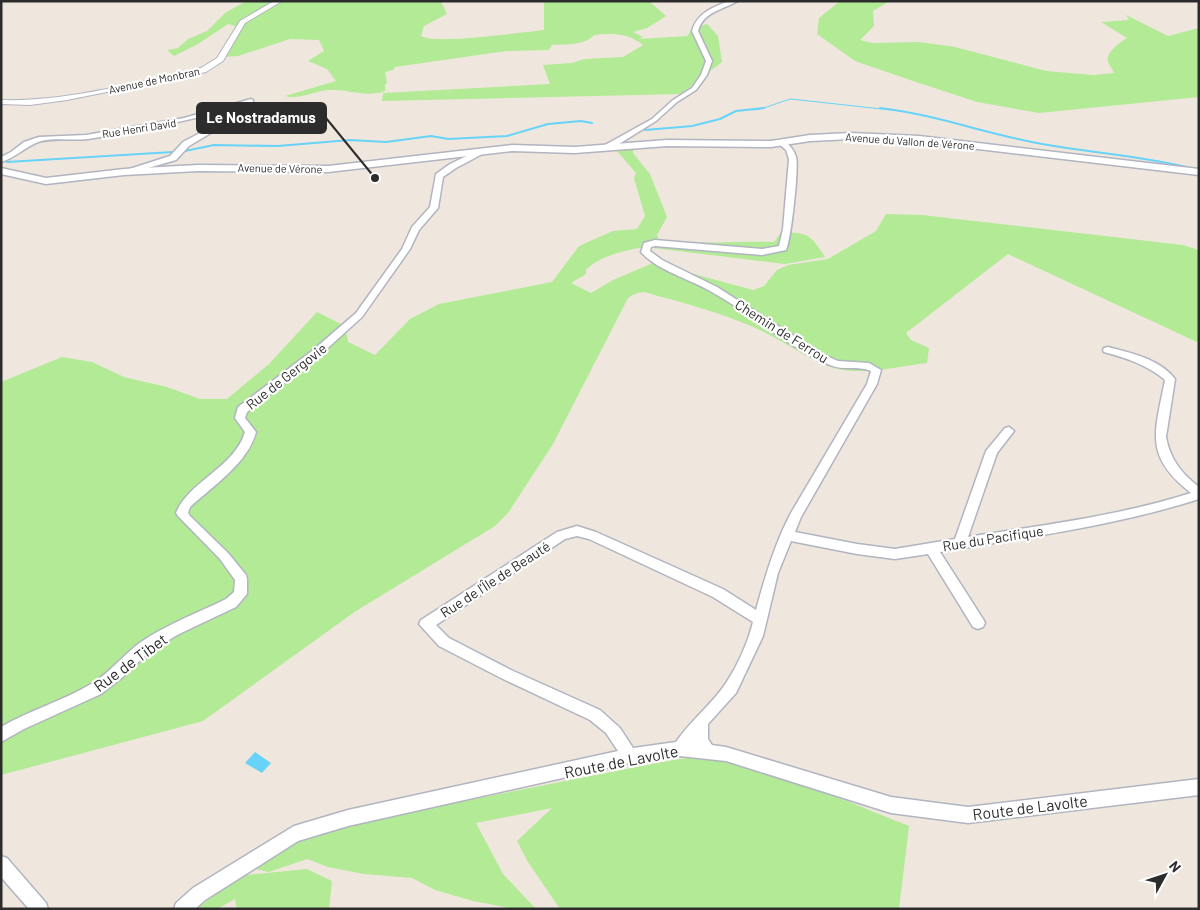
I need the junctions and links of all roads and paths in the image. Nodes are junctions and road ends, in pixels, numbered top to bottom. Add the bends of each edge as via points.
1 (278, 1) edge
2 (735, 1) edge
3 (1, 102) edge
4 (222, 109) junction
5 (238, 114) junction
6 (782, 143) junction
7 (614, 147) junction
8 (482, 152) junction
9 (1, 160) edge
10 (1, 170) edge
11 (124, 172) junction
12 (1199, 172) edge
13 (1108, 350) dead end
14 (1009, 431) dead end
15 (1199, 494) edge
16 (786, 535) junction
17 (960, 544) junction
18 (931, 548) junction
19 (231, 602) joint
20 (760, 620) junction
21 (978, 623) dead end
22 (701, 722) junction
23 (1, 735) edge
24 (680, 748) junction
25 (707, 751) junction
26 (629, 756) junction
27 (1199, 788) edge
28 (1, 864) edge
29 (40, 909) edge
30 (182, 909) edge

1 - 3 street, Avenue de Monbran via 242,22 223,55 203,70 75,97
2 - 7 street via 703,16 695,27 709,61 698,85
4 - 5 street
4 - 5 street, Rue Henri David via 251,101
4 - 9 street, Rue Henri David via 185,120 86,137 39,139
5 - 11 street, Rue Henri David via 192,141 170,160
6 - 7 main road, Avenue du Vallon de Vérone via 667,143
6 - 12 main road, Avenue du Vallon de Vérone via 843,136 919,139
6 - 16 street, Chemin de Ferrou via 790,149 793,158 783,248 762,252 655,243 647,245 645,250 649,256 714,289 818,356 836,364 865,365 876,370 872,384
7 - 8 main road, Avenue de Vérone via 575,150 512,148
8 - 11 main road, Avenue de Vérone via 309,170 224,167
8 - 19 street, Rue de Gergovie via 440,176 434,208 415,229 406,249 359,315 310,359 242,410 240,418 251,432 250,439 227,467 185,505 182,513 186,519 224,556 241,579 240,594
10 - 11 main road, Avenue de Vérone via 46,181
13 - 15 street via 1154,366 1170,379 1161,447 1168,465
14 - 17 street via 992,451
15 - 17 street, Rue du Pacifique via 1161,507
16 - 18 street, Rue du Pacifique via 895,554
16 - 20 street, Chemin de Ferrou
17 - 18 street, Rue du Pacifique
18 - 21 street
19 - 23 street, Rue de Tibet via 144,647 96,689
20 - 22 street, Chemin de Ferrou via 756,636 731,688
20 - 26 street, Rue de l'Île de Beauté via 713,590 592,535 576,531 561,535 426,624 444,642 595,715 616,732
22 - 24 street, Chemin de Ferrou
22 - 25 street via 700,741
24 - 25 street, Route de Lavolte
24 - 26 street, Route de Lavolte
25 - 27 street, Route de Lavolte via 891,805 968,815
26 - 30 street, Route de Lavolte via 348,818 294,834 199,894
28 - 29 street

